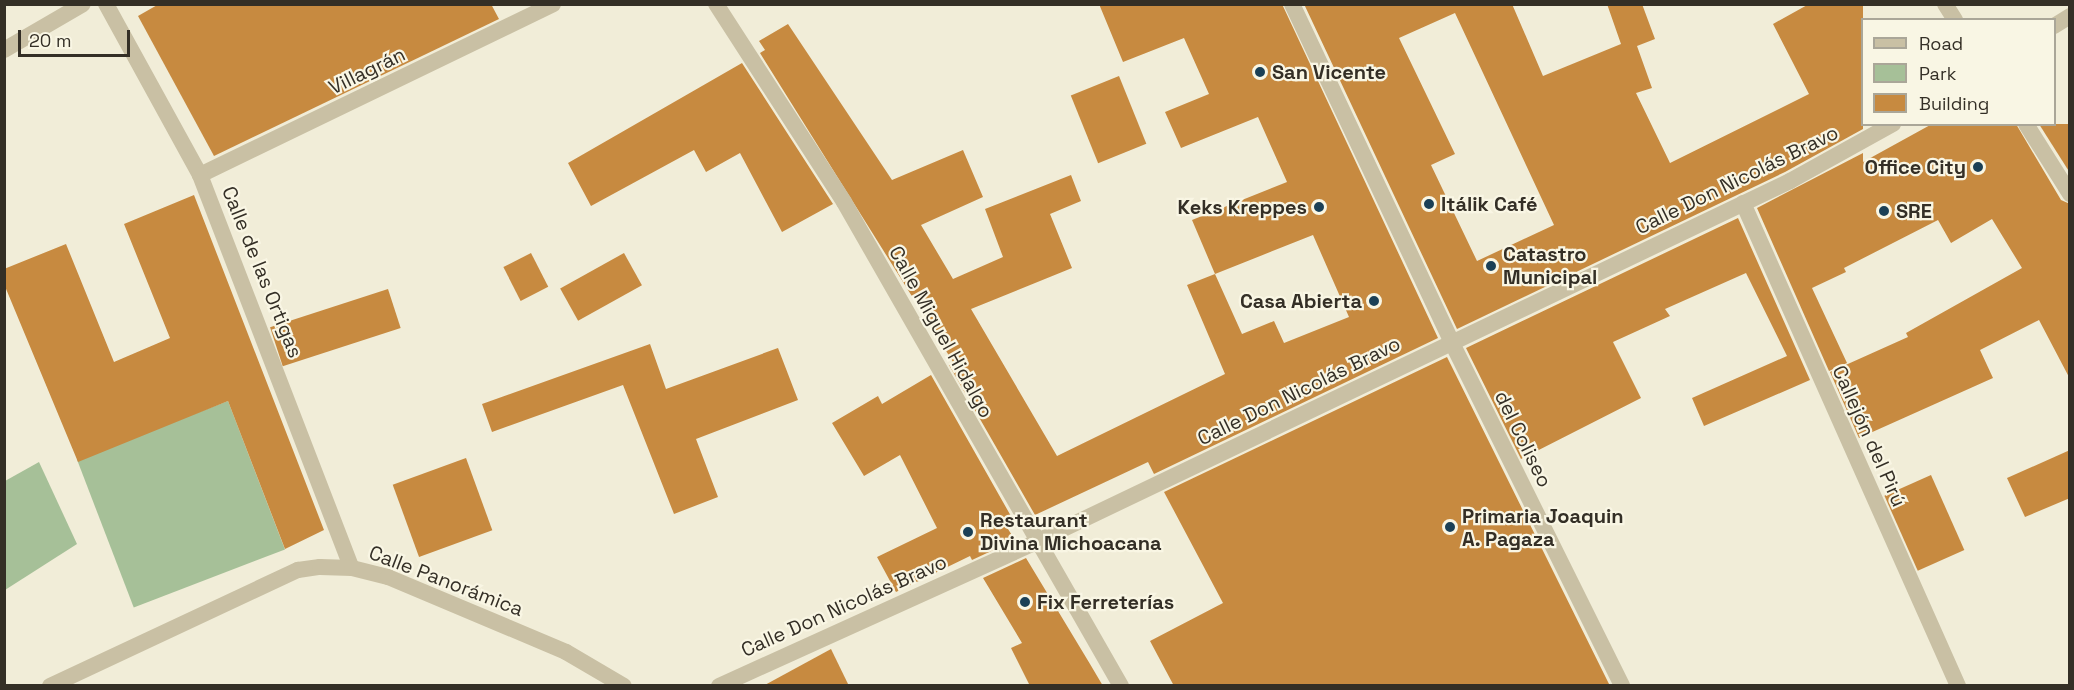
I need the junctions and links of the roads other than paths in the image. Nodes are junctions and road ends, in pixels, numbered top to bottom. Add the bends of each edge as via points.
1 (83, 4) edge
2 (106, 4) edge
3 (553, 4) edge
4 (716, 4) edge
5 (1293, 4) edge
6 (1945, 4) edge
7 (2070, 16) edge
8 (1954, 18) edge
9 (2056, 25) edge
10 (4, 50) edge
11 (1889, 126) edge
12 (2027, 126) edge
13 (200, 175) junction
14 (2070, 194) edge
15 (1743, 203) junction
16 (1451, 341) junction
17 (1036, 542) junction
18 (352, 568) junction
19 (50, 686) edge
20 (624, 686) edge
21 (719, 686) edge
22 (1121, 686) edge
23 (1622, 686) edge
24 (1958, 686) edge

1 - 10 street
2 - 13 street, Calle de las Ortigas
3 - 13 street, Villagrán
4 - 17 street, Calle Miguel Hidalgo via 844,202
5 - 16 street, del Coliseo
6 - 8 street
7 - 9 street
11 - 15 street, Calle Don Nicolás Bravo
12 - 14 street
13 - 18 street, Calle de las Ortigas
15 - 16 street, Calle Don Nicolás Bravo
15 - 24 street, Callejón del Pirú
16 - 17 street, Calle Don Nicolás Bravo
16 - 23 street, del Coliseo
17 - 21 street, Calle Don Nicolás Bravo
17 - 22 street, Calle Miguel Hidalgo
18 - 19 street, Calle Panorámica via 298,570
18 - 20 street, Calle Panorámica via 388,578 566,652

